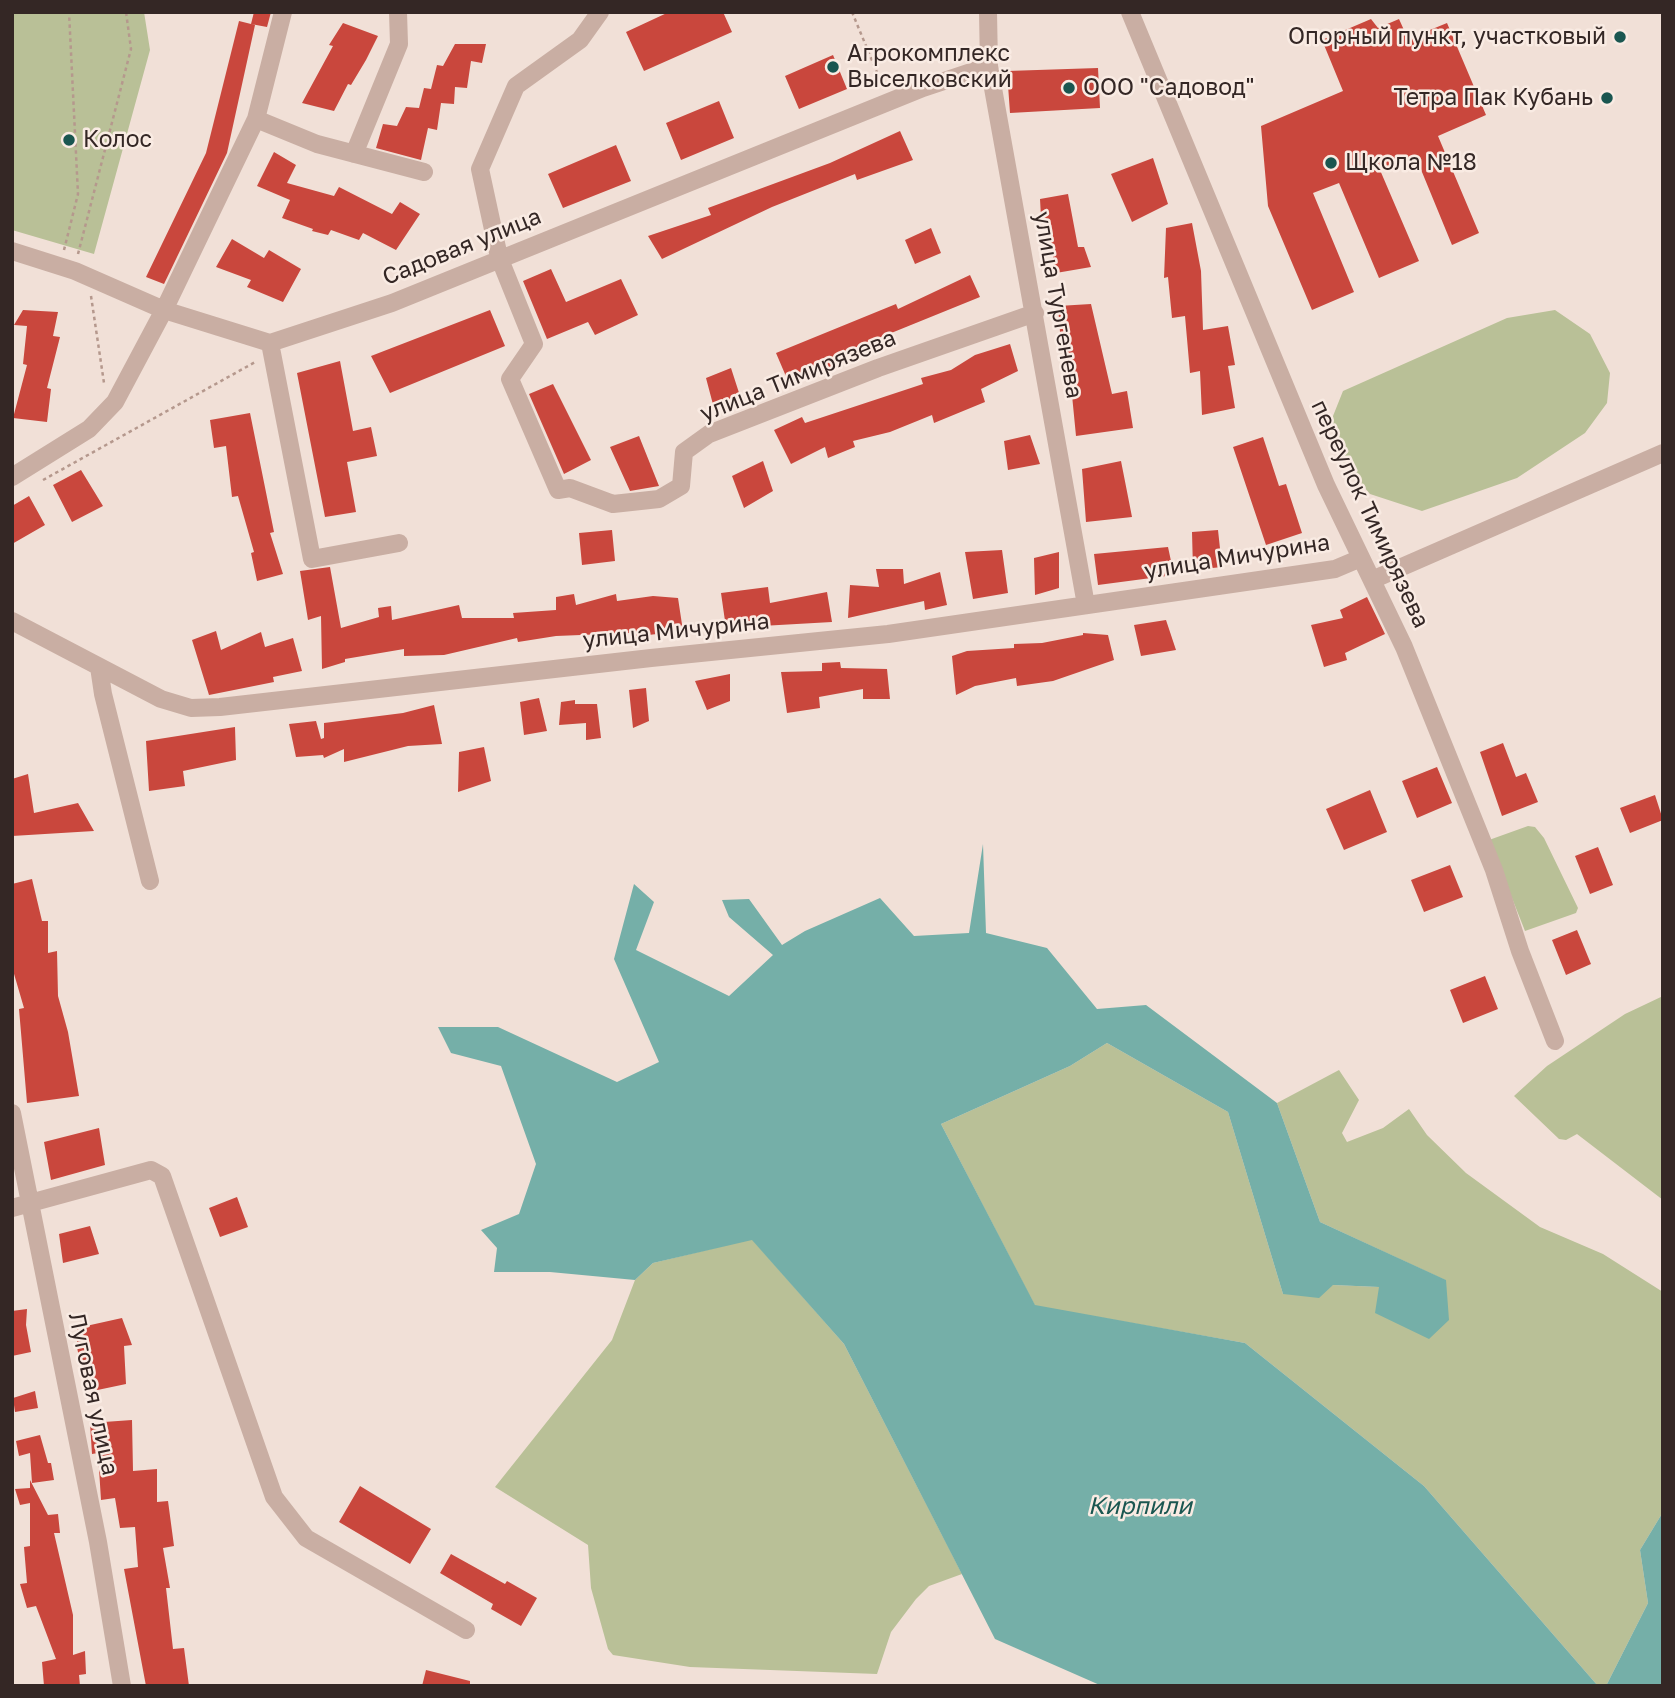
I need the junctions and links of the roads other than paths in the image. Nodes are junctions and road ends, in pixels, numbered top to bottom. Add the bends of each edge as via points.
1 (283, 12) edge
2 (398, 12) edge
3 (600, 12) edge
4 (988, 12) edge
5 (1130, 12) edge
6 (989, 66) junction
7 (256, 120) junction
8 (354, 154) junction
9 (424, 172) dead end
10 (12, 251) edge
11 (499, 257) junction
12 (164, 310) junction
13 (1035, 313) junction
14 (270, 343) junction
15 (1663, 453) edge
16 (12, 477) edge
17 (399, 543) dead end
18 (1361, 558) junction
19 (1372, 580) junction
20 (1086, 605) junction
21 (12, 621) edge
22 (99, 667) junction
23 (150, 881) dead end
24 (1555, 1041) dead end
25 (12, 1114) edge
26 (20, 1206) edge
27 (466, 1630) dead end
28 (122, 1686) edge

1 - 7 street
2 - 8 street via 399,44
3 - 11 street via 580,40 516,86 480,169
4 - 6 street, улица Тургенева
5 - 18 street, переулок Тимирязева via 1326,485
6 - 11 street, Садовая улица
6 - 13 street, улица Тургенева
7 - 8 street
7 - 12 street
8 - 9 street
10 - 12 street
11 - 13 street, улица Тимирязева via 534,344 510,379 558,490 570,488 613,504 659,499 681,486 684,452 709,434
11 - 14 street, Садовая улица via 391,303
12 - 14 street
12 - 16 street via 115,402 89,429
13 - 20 street, улица Тургенева
14 - 17 street via 312,559
15 - 19 street
18 - 19 street, переулок Тимирязева
18 - 20 street, улица Мичурина via 1335,569
19 - 24 street, переулок Тимирязева via 1479,831
20 - 22 street, улица Мичурина via 888,634 220,707 191,708 161,699
21 - 22 street, улица Мичурина
22 - 23 street
25 - 26 street, Луговая улица
26 - 27 street via 151,1170 162,1176 274,1497 306,1538
26 - 28 street, Луговая улица via 98,1542

